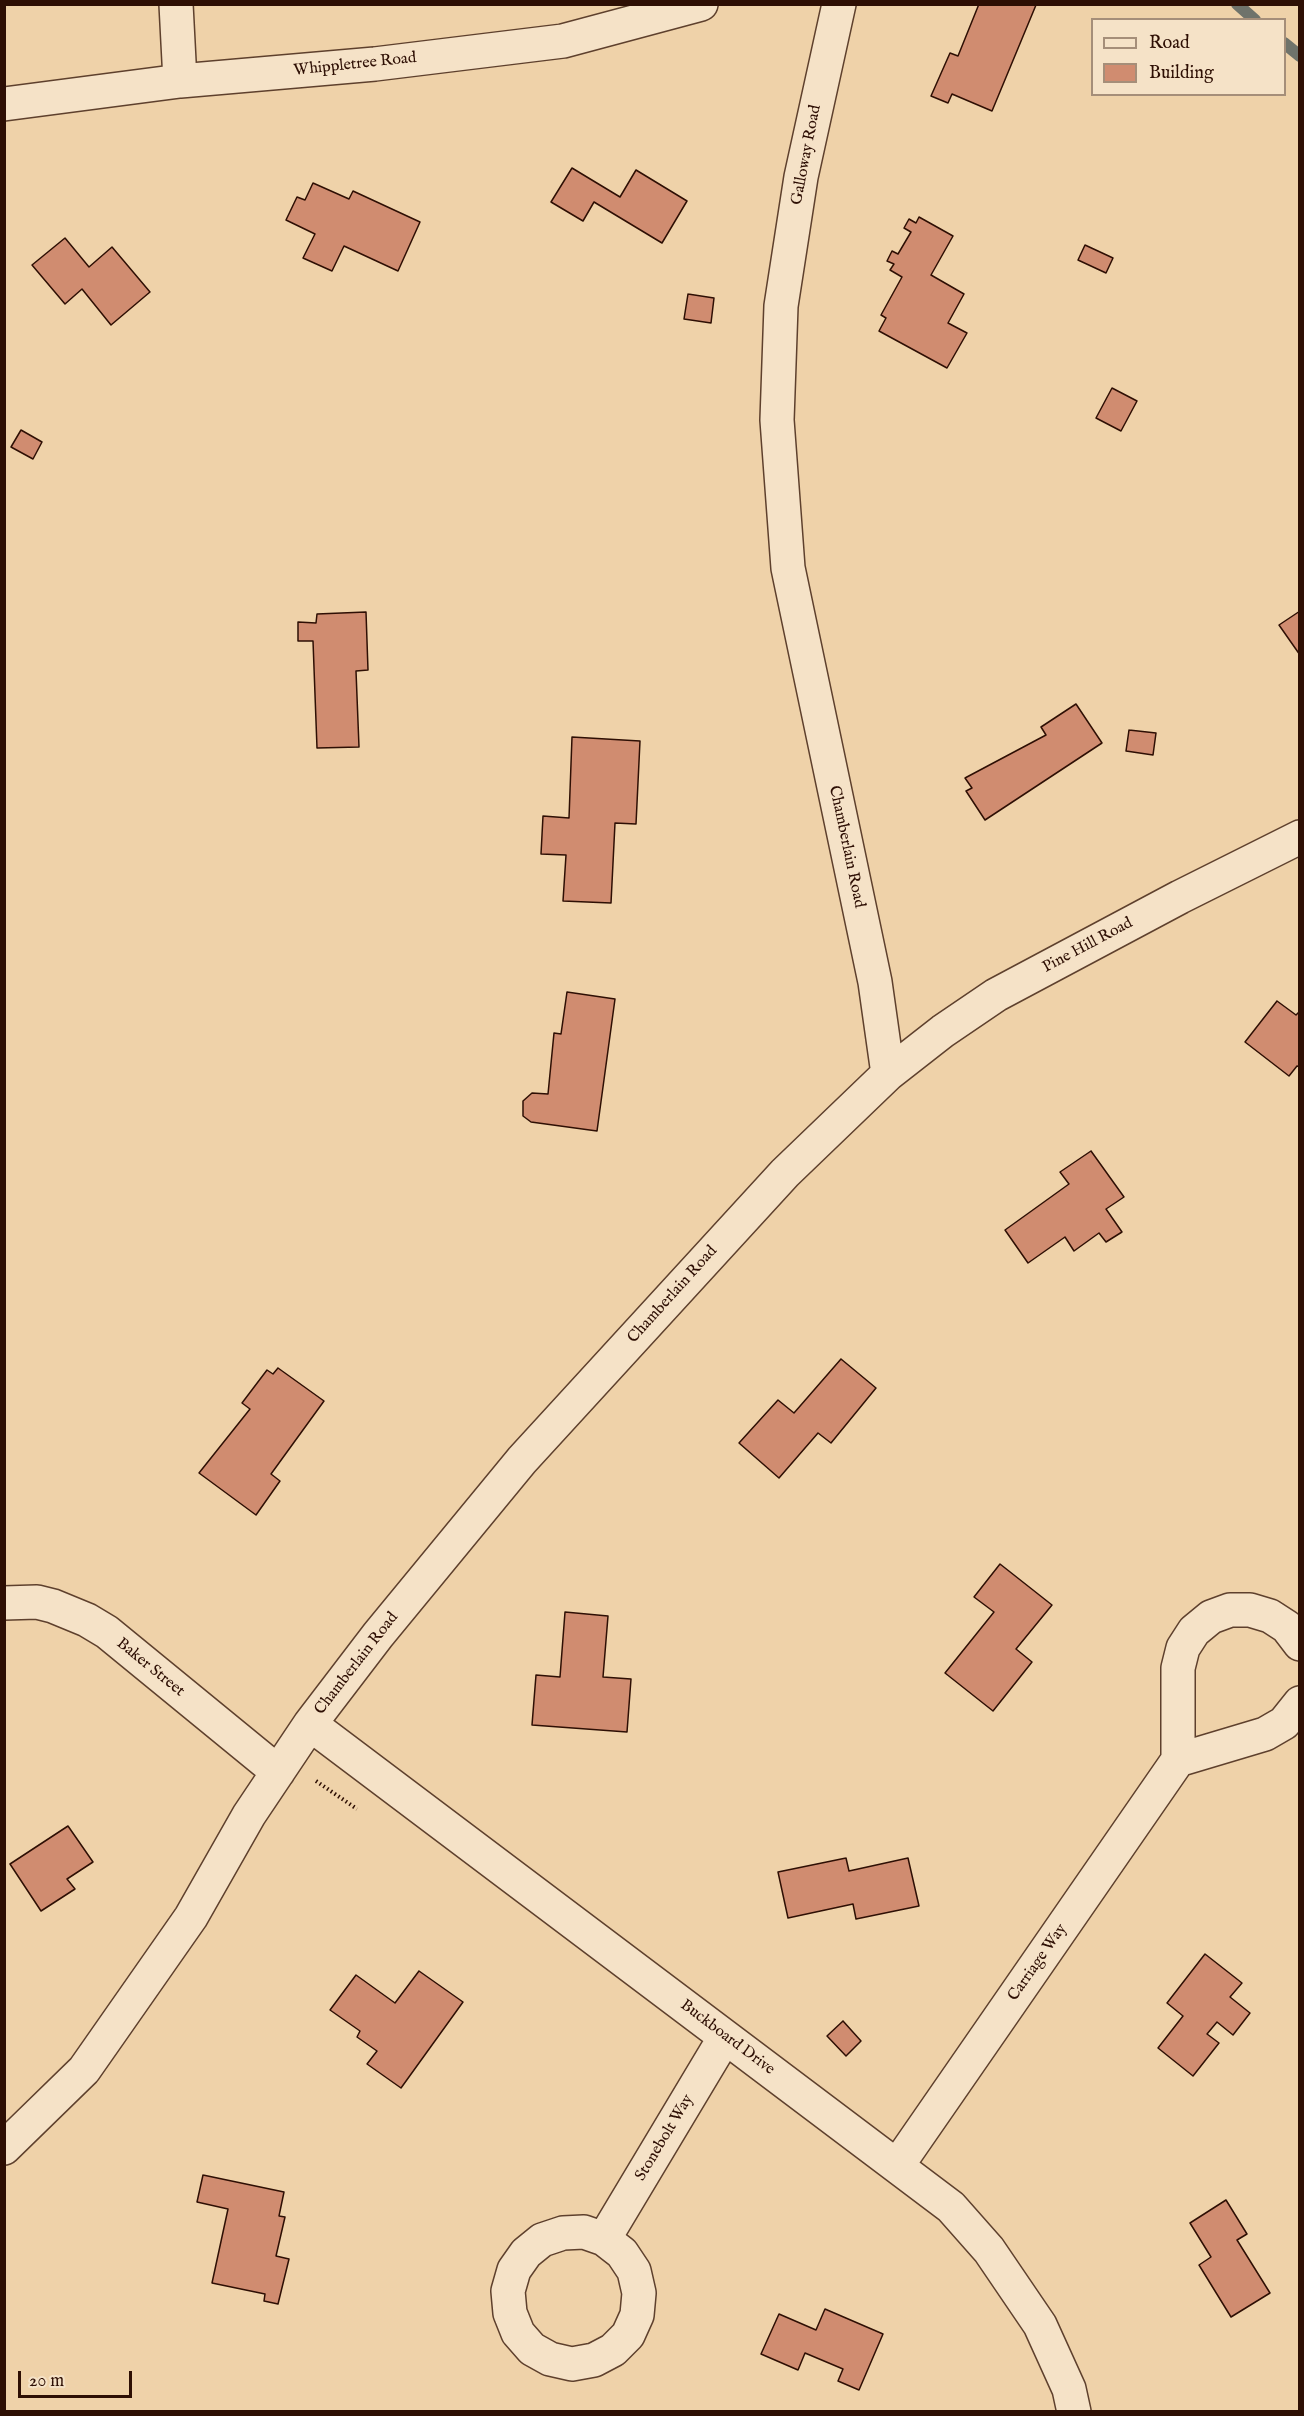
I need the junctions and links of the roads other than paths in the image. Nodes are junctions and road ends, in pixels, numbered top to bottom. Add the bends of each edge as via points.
1 (176, 4) edge
2 (701, 4) edge
3 (838, 4) edge
4 (180, 81) junction
5 (4, 104) edge
6 (781, 306) joint
7 (1299, 837) edge
8 (888, 1074) junction
9 (4, 1603) edge
10 (1299, 1644) edge
11 (1299, 1703) edge
12 (310, 1724) junction
13 (1178, 1760) junction
14 (278, 1772) junction
15 (725, 2037) junction
16 (4, 2148) edge
17 (897, 2166) junction
18 (604, 2239) dead end
19 (1074, 2412) edge

1 - 4 street
2 - 4 street, Whippletree Road via 563,41 375,64
3 - 6 street, Galloway Road via 801,177
4 - 5 street, Whippletree Road
6 - 8 street, Chamberlain Road via 777,420 788,568 875,982
7 - 8 street, Pine Hill Road via 996,995
8 - 12 street, Chamberlain Road via 785,1173 522,1460
9 - 14 street, Baker Street via 37,1602 53,1606 107,1632
10 - 13 street via 1287,1628 1270,1616 1250,1610 1230,1610 1210,1617 1194,1631 1183,1648 1178,1668
11 - 13 street via 1284,1723 1265,1734
12 - 14 street, Chamberlain Road
12 - 15 street, Buckboard Drive
13 - 17 street, Carriage Way
14 - 16 street, Chamberlain Road via 191,1917 84,2070
15 - 17 street, Buckboard Drive
15 - 18 street, Stonebolt Way
17 - 19 street, Buckboard Drive via 951,2207 989,2250 1040,2325

